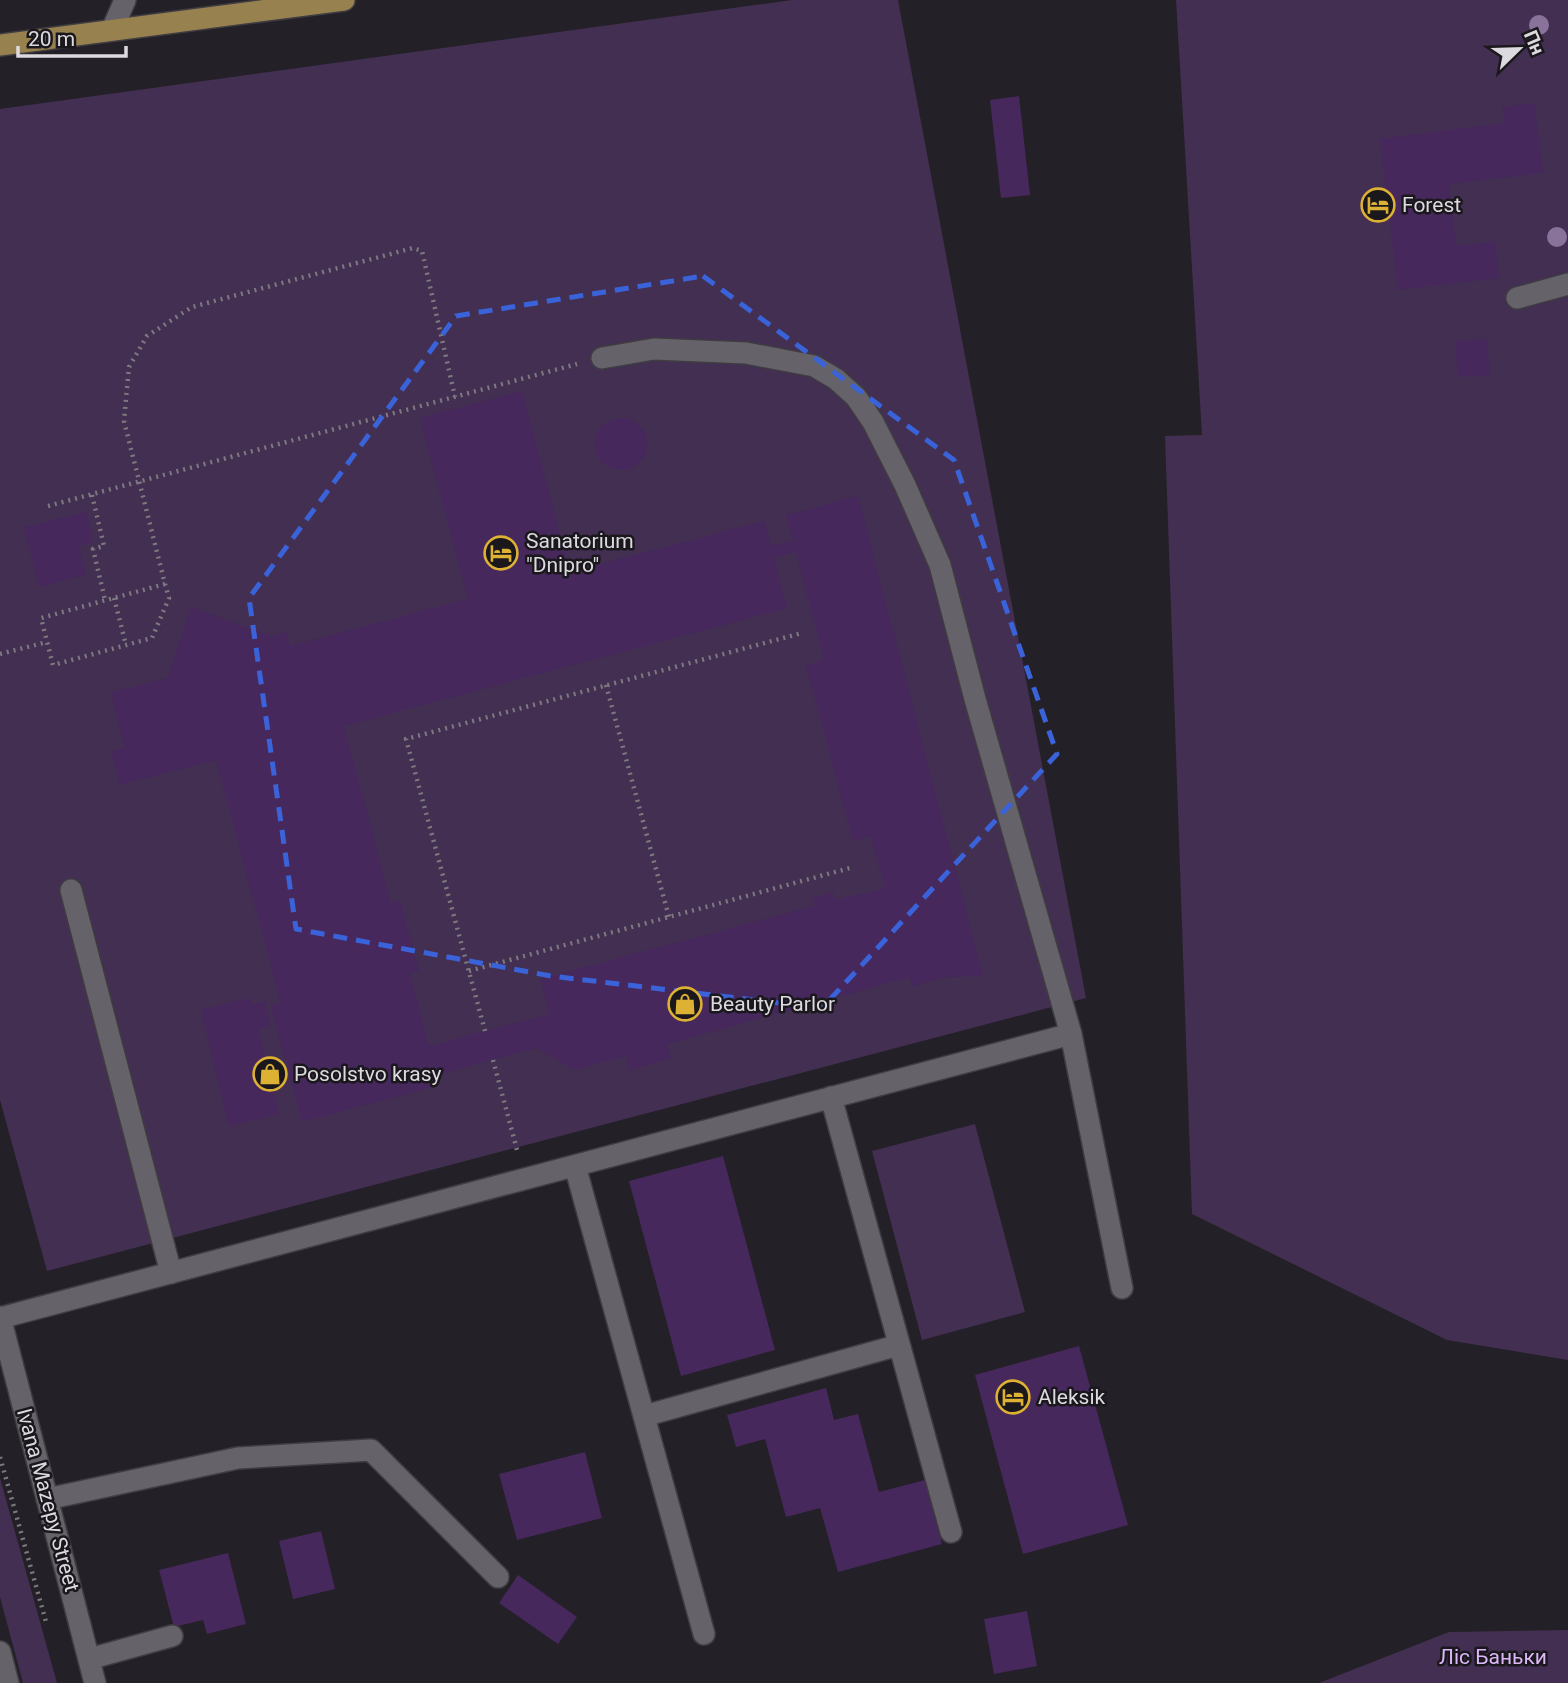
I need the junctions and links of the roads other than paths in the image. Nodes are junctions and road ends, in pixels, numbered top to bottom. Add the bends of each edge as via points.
1 (125, 0) edge
2 (344, 0) edge
3 (113, 30) junction
4 (0, 45) edge
5 (1568, 284) edge
6 (1517, 298) dead end
7 (602, 358) road end
8 (71, 890) dead end
9 (1071, 1034) junction
10 (831, 1097) junction
11 (575, 1166) junction
12 (171, 1273) junction
13 (1122, 1288) dead end
14 (0, 1318) edge
15 (900, 1345) junction
16 (644, 1416) junction
17 (47, 1499) junction
18 (951, 1532) dead end
19 (498, 1577) dead end
20 (704, 1634) dead end
21 (172, 1636) dead end
22 (0, 1652) edge
23 (89, 1658) junction
24 (8, 1683) edge
25 (95, 1683) edge

1 - 3 street
2 - 3 main road
3 - 4 main road
5 - 6 street
7 - 9 street via 654,349 746,353 814,366 856,397 905,485 940,565
8 - 12 street
9 - 10 street
9 - 13 street
10 - 11 street
10 - 15 street
11 - 12 street
11 - 16 street
12 - 14 street
14 - 17 street, Ivana Mazepy Street
15 - 16 street
15 - 18 street
16 - 20 street
17 - 19 street via 238,1458 371,1450
17 - 23 street, Ivana Mazepy Street
21 - 23 street
22 - 24 street
23 - 25 street, Ivana Mazepy Street

